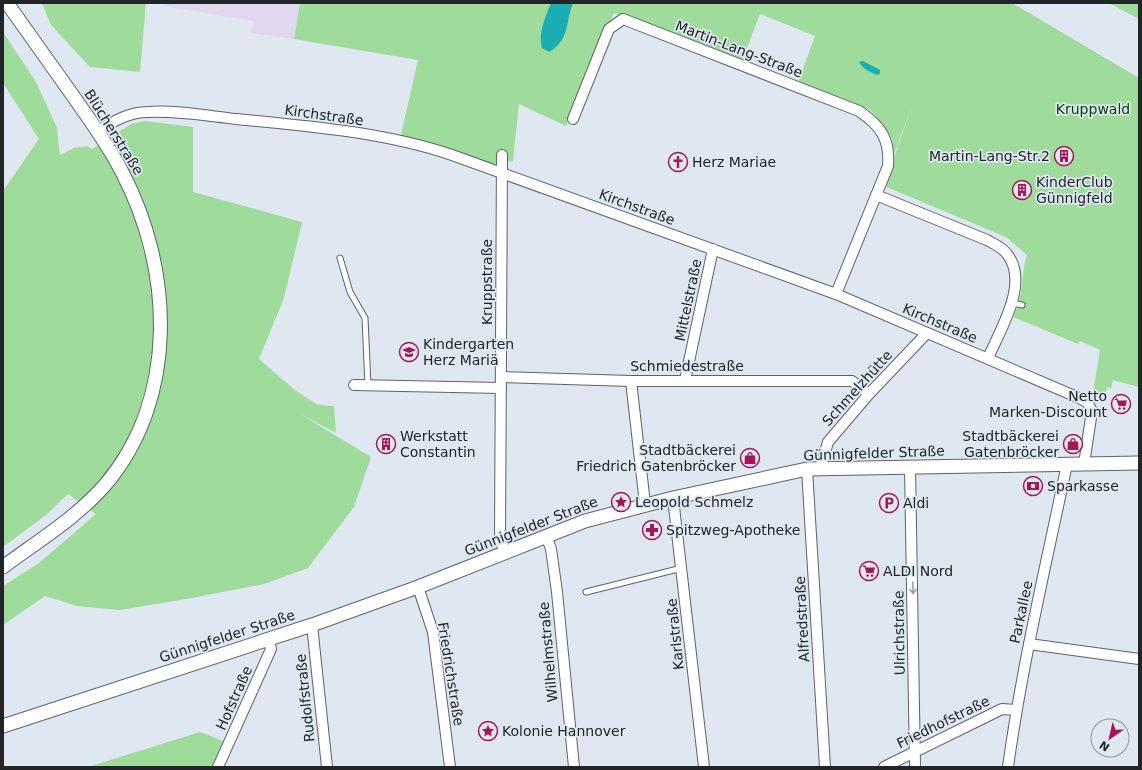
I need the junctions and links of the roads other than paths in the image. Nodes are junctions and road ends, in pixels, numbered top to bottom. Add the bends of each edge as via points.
1 (7, 3) edge
2 (574, 119) dead end
3 (98, 131) junction
4 (502, 155) dead end
5 (502, 172) junction
6 (876, 195) junction
7 (713, 249) junction
8 (340, 258) dead end
9 (836, 294) junction
10 (927, 333) junction
11 (988, 358) junction
12 (501, 377) junction
13 (685, 380) junction
14 (631, 381) junction
15 (354, 386) dead end
16 (368, 386) junction
17 (501, 388) junction
18 (869, 394) junction
19 (1139, 463) edge
20 (1067, 464) junction
21 (1084, 464) junction
22 (910, 467) junction
23 (813, 469) junction
24 (673, 498) junction
25 (645, 504) junction
26 (546, 535) junction
27 (505, 552) junction
28 (3, 567) edge
29 (682, 568) junction
30 (418, 586) junction
31 (586, 592) dead end
32 (312, 625) junction
33 (268, 639) junction
34 (1029, 644) junction
35 (1139, 659) edge
36 (1016, 710) junction
37 (3, 726) edge
38 (916, 750) junction
39 (218, 767) edge
40 (327, 767) edge
41 (450, 767) edge
42 (574, 767) edge
43 (704, 767) edge
44 (825, 767) edge
45 (884, 767) edge
46 (916, 767) edge
47 (1008, 767) edge

1 - 3 street, Blücherstraße
2 - 6 street, Martin-Lang-Straße via 609,29 623,20 859,111 868,117 885,136 889,151 888,166
3 - 5 street, Kirchstraße via 118,118 148,112 274,122 427,147
3 - 28 street, Blücherstraße via 136,202 155,262 160,321 156,378 150,404 139,431 125,457 105,485 84,507
4 - 5 street, Kruppstraße
5 - 7 street, Kirchstraße
5 - 12 street, Kruppstraße
6 - 9 street, Martin-Lang-Straße
6 - 11 street via 987,240 1007,254 1016,272 1017,304
7 - 9 street, Kirchstraße
7 - 13 street, Mittelstraße
8 - 16 lane via 350,292 365,318
9 - 10 street, Kirchstraße
10 - 11 street, Kirchstraße
10 - 18 street, Schmelzhütte
11 - 21 street, Kirchstraße via 1087,402 1092,411
12 - 14 street, Schmiedestraße
12 - 17 street, Kruppstraße
13 - 14 street, Schmiedestraße
13 - 18 street, Schmiedestraße via 852,380
14 - 25 street
15 - 16 street
16 - 17 street
17 - 27 street, Kruppstraße via 500,540
18 - 23 street, Schmelzhütte via 828,442
19 - 21 street, Günnigfelder Straße
20 - 21 street, Günnigfelder Straße
20 - 22 street, Günnigfelder Straße
20 - 34 street, Parkallee
22 - 23 street, Günnigfelder Straße
22 -> 38 street, Ulrichstraße
23 - 24 street, Günnigfelder Straße
23 - 44 street, Alfredstraße
24 - 25 street, Günnigfelder Straße
24 - 29 street, Karlstraße
25 - 26 street, Günnigfelder Straße
26 - 27 street, Günnigfelder Straße
26 - 42 street, Wilhelmstraße via 551,549 557,592
27 - 30 street, Günnigfelder Straße
29 - 31 lane
29 - 43 street, Karlstraße
30 - 32 street, Günnigfelder Straße
30 - 41 street, Friedrichstraße via 434,632
32 - 33 street, Günnigfelder Straße
32 - 40 street, Rudolfstraße
33 - 37 street, Günnigfelder Straße
33 - 39 street, Hofstraße via 271,648
34 - 35 street
34 - 36 street, Parkallee
36 - 38 street, Friedhofstraße via 1002,709
36 - 47 street, Parkallee
38 - 45 street, Friedhofstraße
38 - 46 street, Ulrichstraße

